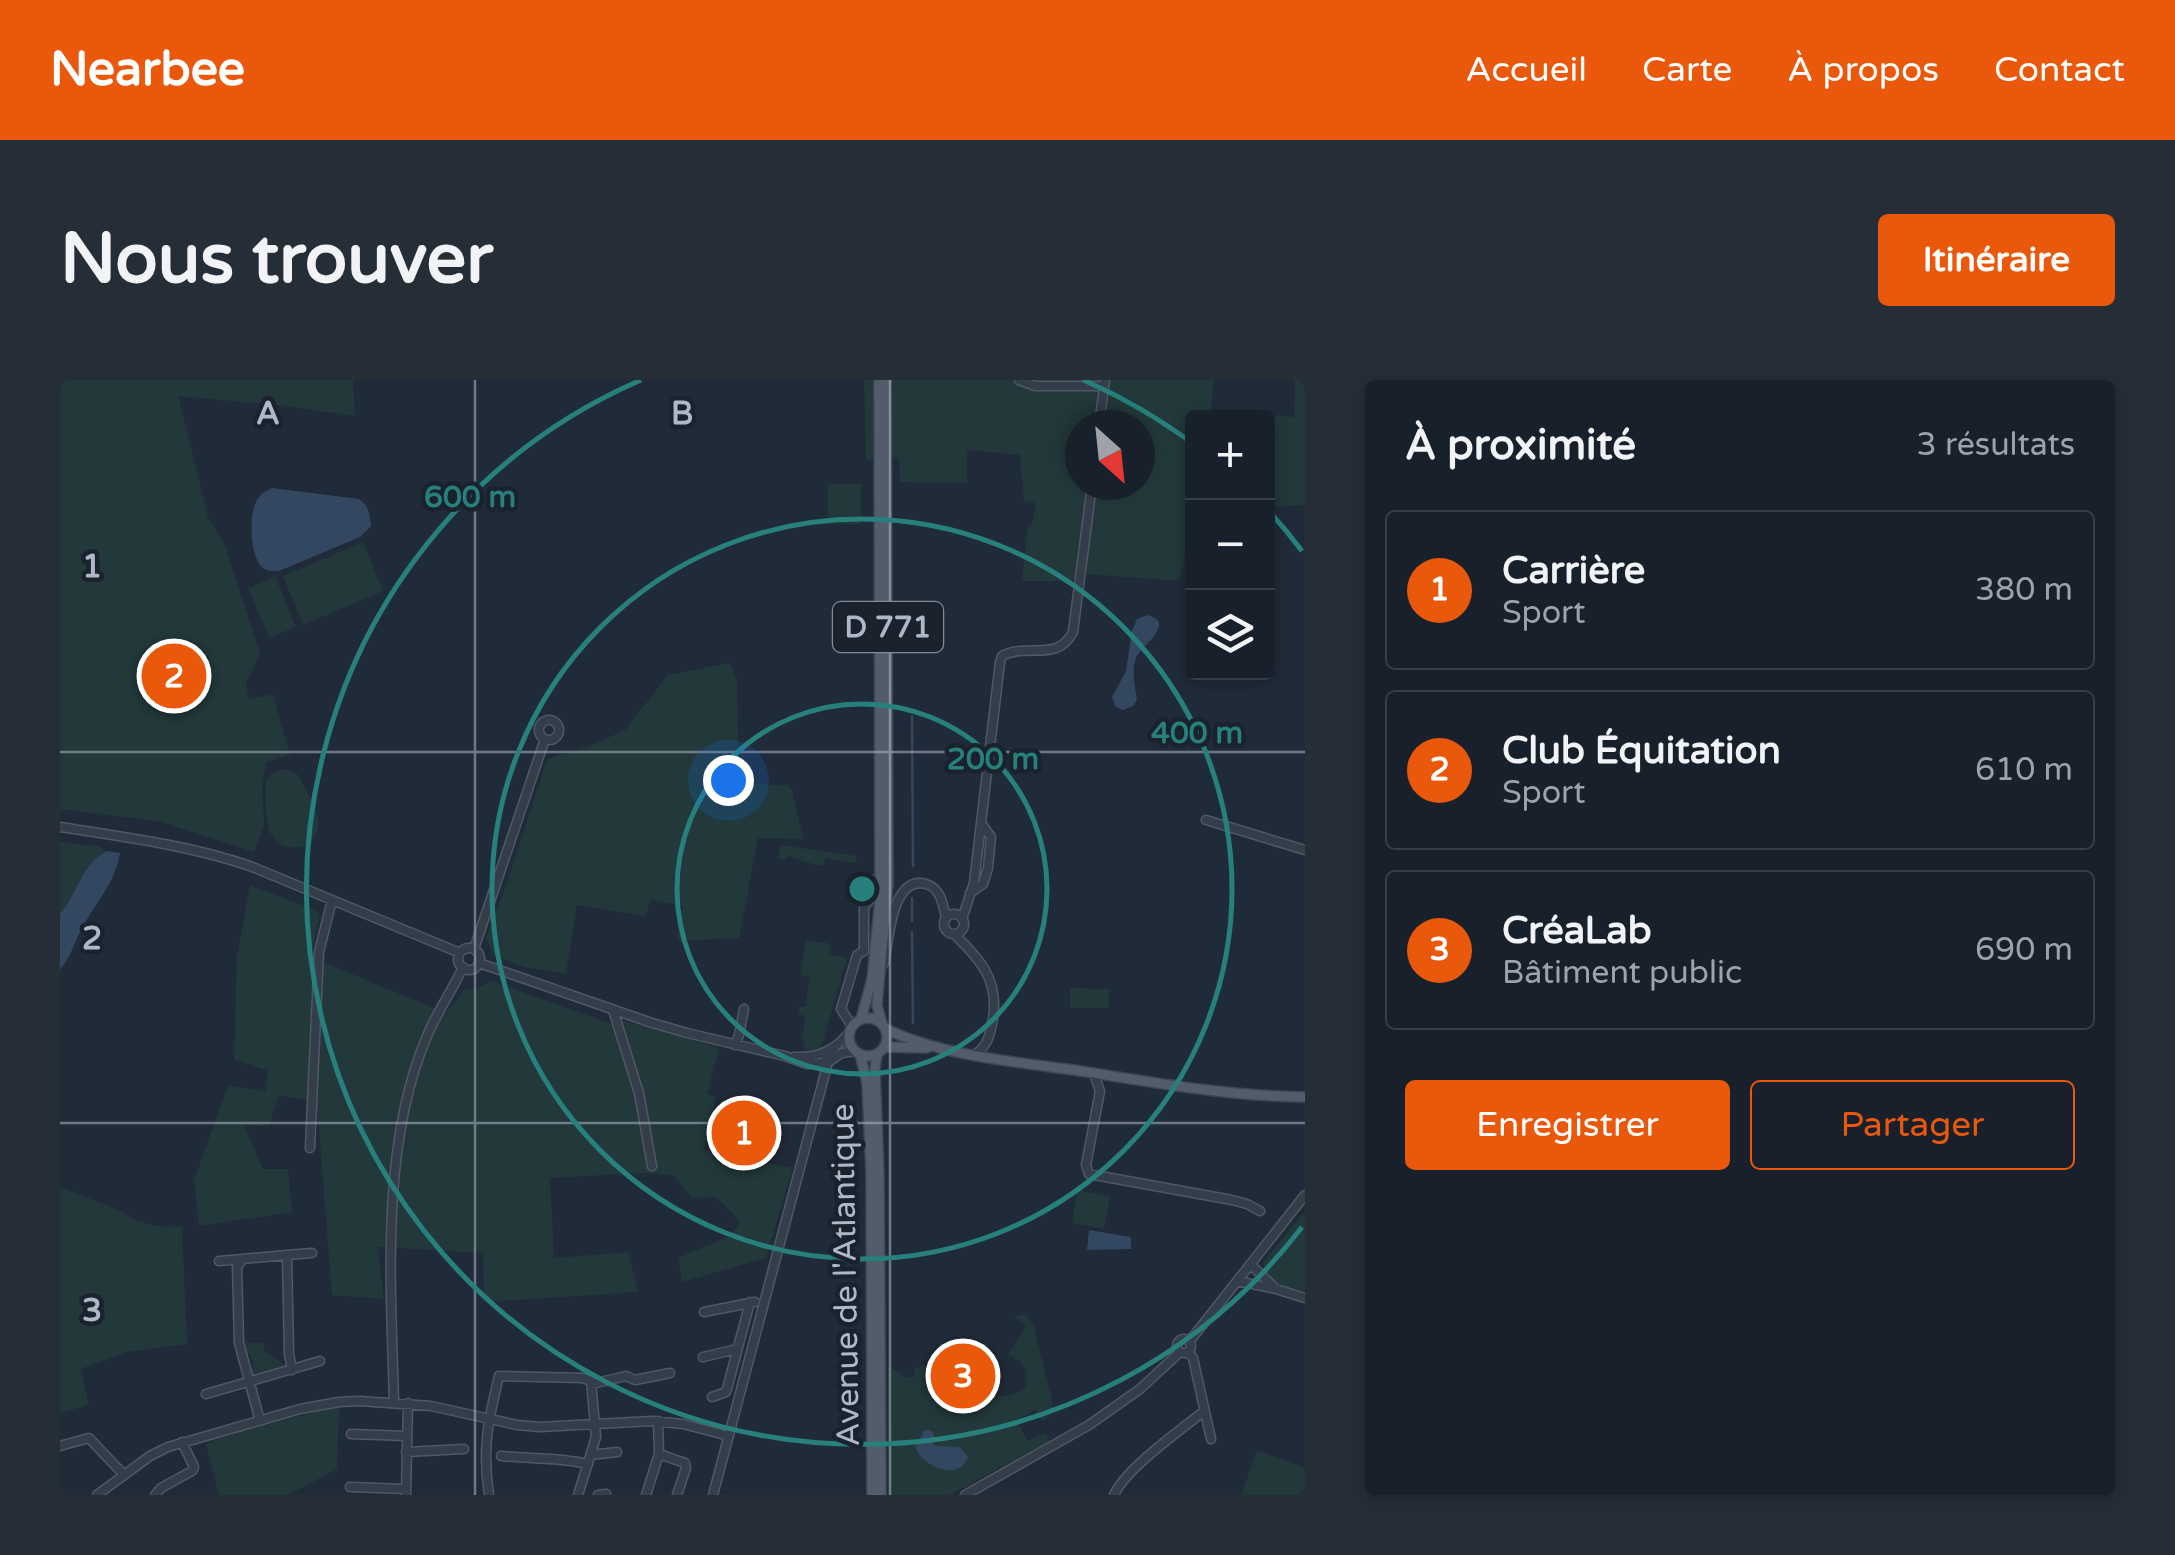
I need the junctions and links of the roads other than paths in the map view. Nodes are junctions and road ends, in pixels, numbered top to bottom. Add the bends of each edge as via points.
1 (883, 380) edge
2 (1019, 380) edge
3 (1104, 383) edge
4 (1101, 410) edge
5 (1090, 500) edge
6 (545, 739) dead end
7 (1206, 820) dead end
8 (981, 822) junction
9 (60, 827) edge
10 (880, 849) junction
11 (1305, 850) edge
12 (974, 876) junction
13 (970, 893) junction
14 (332, 900) junction
15 (949, 916) junction
16 (962, 919) junction
17 (954, 934) junction
18 (474, 949) junction
19 (864, 950) junction
20 (460, 953) junction
21 (876, 957) junction
22 (479, 963) junction
23 (463, 968) junction
24 (880, 982) junction
25 (744, 1009) dead end
26 (613, 1010) junction
27 (742, 1022) junction
28 (754, 1023) dead end
29 (854, 1026) junction
30 (884, 1026) junction
31 (735, 1044) junction
32 (835, 1047) junction
33 (943, 1049) junction
34 (881, 1050) junction
35 (858, 1053) junction
36 (976, 1054) junction
37 (784, 1056) junction
38 (827, 1063) junction
39 (1094, 1074) junction
40 (1112, 1076) junction
41 (1100, 1091) junction
42 (1305, 1097) edge
43 (310, 1148) dead end
44 (652, 1166) dead end
45 (1305, 1196) edge
46 (1260, 1210) dead end
47 (312, 1253) dead end
48 (287, 1255) junction
49 (242, 1259) junction
50 (219, 1261) dead end
51 (1250, 1264) junction
52 (1237, 1281) junction
53 (1276, 1289) junction
54 (1305, 1298) edge
55 (750, 1302) junction
56 (764, 1302) junction
57 (704, 1312) dead end
58 (737, 1349) junction
59 (1186, 1349) junction
60 (703, 1357) dead end
61 (320, 1361) dead end
62 (292, 1370) junction
63 (670, 1373) dead end
64 (249, 1382) junction
65 (592, 1384) junction
66 (727, 1390) junction
67 (206, 1394) dead end
68 (740, 1394) junction
69 (712, 1397) dead end
70 (394, 1403) junction
71 (408, 1403) junction
72 (1204, 1411) junction
73 (488, 1419) junction
74 (260, 1421) junction
75 (658, 1421) junction
76 (595, 1424) junction
77 (351, 1434) dead end
78 (406, 1436) junction
79 (728, 1436) junction
80 (1211, 1439) dead end
81 (182, 1442) junction
82 (60, 1446) edge
83 (464, 1448) dead end
84 (406, 1452) junction
85 (617, 1452) dead end
86 (659, 1454) junction
87 (501, 1456) dead end
88 (589, 1460) junction
89 (124, 1475) junction
90 (350, 1488) dead end
91 (405, 1492) edge
92 (98, 1495) edge
93 (155, 1495) edge
94 (489, 1495) edge
95 (578, 1495) edge
96 (646, 1495) edge
97 (677, 1495) edge
98 (713, 1495) edge
99 (869, 1495) edge
100 (881, 1495) edge
101 (965, 1495) edge
102 (1114, 1495) edge

1 - 10 main road
1 - 24 main road, D 771 via 888,884
2 - 3 street via 1035,386
3 - 4 street
5 - 8 street via 1073,632 1055,650 1002,656
6 - 18 street
7 - 11 street
8 - 12 street
8 - 13 street via 991,837 988,868
9 - 14 street via 220,856
10 - 19 street via 874,894 864,907
10 - 21 main road
12 - 13 street
12 - 15 street
13 - 16 street
14 - 20 street
14 - 43 street via 319,952
15 - 16 street
15 - 17 street via 944,927
15 - 24 street via 933,888 904,890
16 - 17 street
17 - 36 street via 984,968 995,994 988,1043
18 - 20 street
18 - 22 street
19 - 21 street
19 - 29 street via 842,1010
20 - 23 street
21 - 29 main road via 867,1003
22 - 23 street
22 - 26 street
23 - 70 street via 427,1036 395,1166
24 - 30 main road via 877,1005
25 - 27 street
26 - 31 street
26 - 44 street via 639,1093
27 - 28 street
27 - 31 street
29 - 30 main road via 872,1018
29 - 32 street
29 - 35 main road via 850,1043
30 - 33 main road
30 - 34 main road
31 - 37 street
32 - 37 street via 812,1057
32 - 38 street
33 - 34 main road
33 - 36 main road
34 - 35 main road
34 - 100 main road, Avenue de l'Atlantique via 874,1069
35 - 38 street via 842,1052
35 - 99 main road, Avenue de l'Atlantique via 867,1083 870,1172
36 - 39 main road
37 - 38 street
38 - 56 street
39 - 40 main road
39 - 41 street
40 - 41 street
40 - 42 main road
41 - 46 street via 1089,1174
45 - 51 street
47 - 48 street
48 - 49 street
48 - 62 street
49 - 50 street
49 - 64 street via 239,1342
51 - 52 street
51 - 53 street
52 - 53 street
52 - 59 street
53 - 54 street
55 - 56 street
55 - 57 street
55 - 58 street
56 - 68 street
58 - 60 street
58 - 66 street
59 - 72 street
59 - 101 street via 1089,1426
61 - 62 street
62 - 64 street
63 - 65 street
64 - 67 street
64 - 74 street
65 - 73 street via 584,1378 499,1376
65 - 76 street
66 - 68 street
66 - 69 street
68 - 79 street
70 - 71 street
70 - 74 street via 339,1402
71 - 73 street
71 - 78 street
72 - 80 street
72 - 102 street via 1132,1471
73 - 76 street via 540,1427
73 - 94 street
74 - 81 street
75 - 76 street
75 - 79 street
75 - 86 street
76 - 88 street
77 - 78 street
78 - 84 street
79 - 98 street
81 - 89 street
81 - 93 street via 192,1471
82 - 89 street via 89,1438
83 - 84 street
84 - 91 street
85 - 88 street
86 - 96 street
86 - 97 street via 685,1463
87 - 88 street
88 - 95 street
89 - 92 street
90 - 91 street

